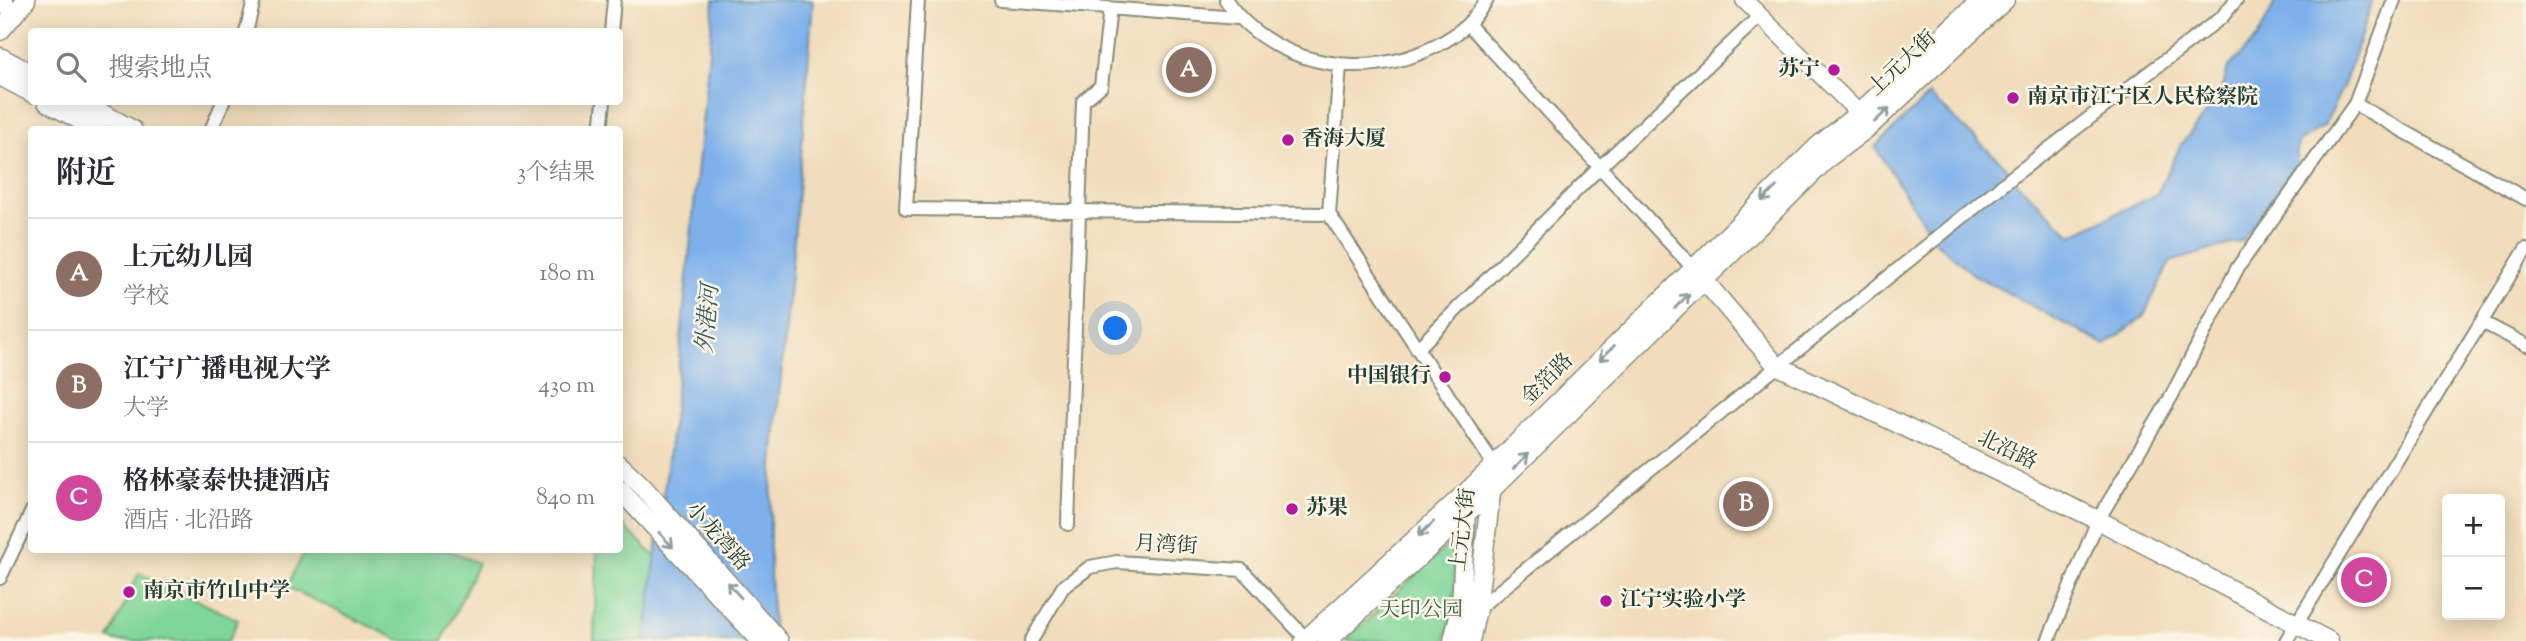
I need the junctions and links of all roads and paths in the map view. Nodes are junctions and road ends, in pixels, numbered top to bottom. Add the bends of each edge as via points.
1 (4, 0) edge
2 (26, 0) edge
3 (254, 0) edge
4 (614, 0) edge
5 (918, 0) edge
6 (1001, 0) edge
7 (1226, 0) edge
8 (1487, 0) edge
9 (1744, 0) edge
10 (1981, 0) edge
11 (2006, 0) edge
12 (2236, 0) edge
13 (2394, 0) edge
14 (0, 5) edge
15 (1110, 8) junction
16 (1761, 15) junction
17 (1238, 18) junction
18 (1468, 24) junction
19 (247, 28) edge
20 (611, 28) edge
21 (0, 31) edge
22 (0, 57) edge
23 (1340, 65) junction
24 (28, 72) edge
25 (0, 76) edge
26 (28, 91) edge
27 (2355, 104) junction
28 (52, 105) edge
29 (87, 105) edge
30 (222, 105) edge
31 (604, 105) edge
32 (1859, 113) junction
33 (91, 126) edge
34 (126, 126) edge
35 (213, 126) edge
36 (601, 126) edge
37 (1823, 152) junction
38 (1601, 166) junction
39 (2526, 199) edge
40 (1079, 211) junction
41 (1329, 214) junction
42 (2526, 248) edge
43 (1698, 274) junction
44 (2482, 322) junction
45 (2526, 345) edge
46 (1416, 349) junction
47 (1776, 365) junction
48 (1494, 465) junction
49 (623, 468) edge
50 (1471, 488) junction
51 (1491, 490) junction
52 (623, 493) edge
53 (1464, 516) junction
54 (28, 519) edge
55 (2098, 520) junction
56 (1069, 524) dead end
57 (0, 578) edge
58 (1477, 609) junction
59 (2294, 624) junction
60 (1305, 640) edge
61 (761, 641) edge
62 (779, 641) edge
63 (1031, 641) edge
64 (1327, 641) edge
65 (1452, 641) edge
66 (1470, 641) edge
67 (2048, 641) edge
68 (2286, 641) edge
69 (2329, 641) edge

1 - 14 main road
2 - 21 main road
3 - 19 street
4 - 20 street
5 - 40 street via 906,209
6 - 15 street
7 - 17 street
8 - 18 street
9 - 16 street
10 - 32 main road, 上元大街
37 -> 11 main road, 上元大街 via 1870,126
12 - 47 street via 2222,17
13 - 27 street
15 - 17 street
15 - 40 street via 1101,86 1083,101
16 - 32 street
16 - 38 street
17 - 23 street via 1272,44 1312,61
18 - 23 street via 1434,48 1395,62
18 - 38 street
22 - 24 main road
23 - 41 street
25 - 26 main road
27 - 39 street
27 - 55 street via 2238,267 2171,397
28 - 33 main road
29 - 34 main road
30 - 35 street
31 - 36 street
32 - 37 main road, 上元大街
37 - 43 main road, 金箔路
38 - 43 street
38 - 46 street
40 - 41 street
40 - 56 street
41 - 46 street
42 - 44 street
43 - 47 main road, 北沿路
43 -> 48 main road, 金箔路
51 -> 43 main road, 金箔路
44 - 45 street
44 - 59 street
46 - 48 street
47 - 55 main road, 北沿路
47 - 58 street
48 - 50 main road, 金箔路
48 - 51 main road, 上元大街
62 -> 49 main road, 小龙湾路
50 - 53 main road, 上元大街
50 -> 60 main road, 金箔路
51 - 53 main road, 金箔路
51 - 58 main road, 上元大街
52 -> 61 main road, 小龙湾路
53 - 64 main road, 金箔路
53 - 65 main road, 上元大街 via 1461,607
54 - 57 street
55 - 59 main road, 北沿路
55 - 67 street
58 - 66 main road, 上元大街
59 - 68 street
59 - 69 main road, 北沿路
60 - 63 street, 月湾街 via 1242,570 1118,562 1090,567 1063,587

